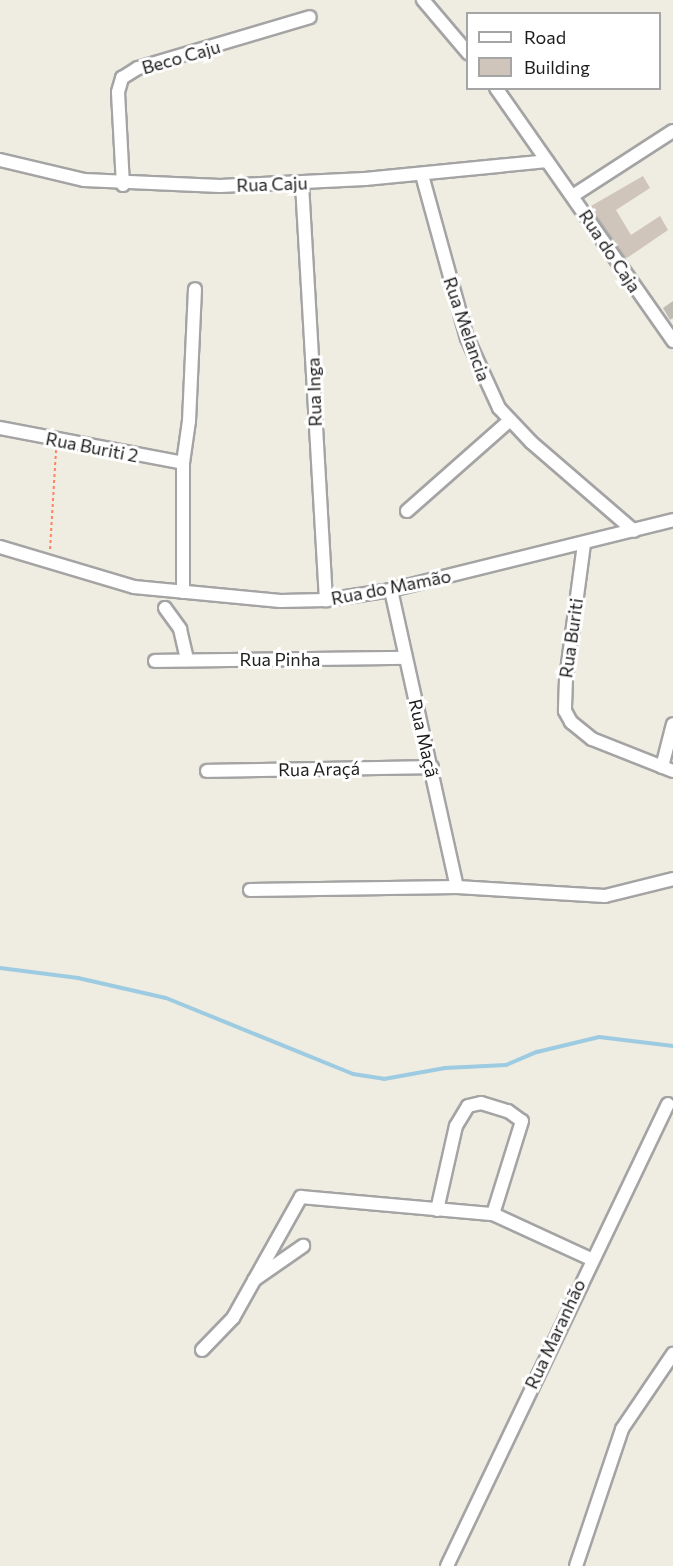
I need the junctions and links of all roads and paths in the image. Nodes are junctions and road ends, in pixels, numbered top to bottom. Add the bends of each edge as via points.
1 (423, 0) edge
2 (310, 17) dead end
3 (466, 51) edge
4 (497, 90) edge
5 (673, 131) edge
6 (0, 160) edge
7 (547, 161) junction
8 (422, 175) junction
9 (302, 184) junction
10 (123, 185) junction
11 (574, 195) junction
12 (195, 289) dead end
13 (673, 341) edge
14 (509, 421) junction
15 (0, 428) edge
16 (57, 440) junction
17 (183, 464) junction
18 (408, 511) dead end
19 (673, 519) edge
20 (634, 531) junction
21 (584, 544) junction
22 (0, 547) edge
23 (49, 564) junction
24 (391, 590) junction
25 (183, 592) junction
26 (326, 600) junction
27 (165, 608) dead end
28 (405, 658) junction
29 (187, 660) junction
30 (155, 661) dead end
31 (673, 724) edge
32 (432, 767) junction
33 (668, 769) edge
34 (207, 771) dead end
35 (673, 879) edge
36 (457, 887) junction
37 (250, 890) dead end
38 (668, 1104) dead end
39 (437, 1210) junction
40 (493, 1214) junction
41 (303, 1246) dead end
42 (591, 1259) junction
43 (253, 1280) junction
44 (202, 1350) dead end
45 (673, 1354) edge
46 (447, 1566) edge
47 (576, 1566) edge

1 - 3 street
2 - 10 street, Beco Caju via 138,69 122,78 118,92
4 - 7 street, Rua do Caja
5 - 11 street
6 - 10 street, Rua Caju via 58,175
7 - 8 street, Rua Caju
7 - 11 street, Rua do Caja
8 - 9 street, Rua Caju
8 - 14 street, Rua Melancia via 466,339 486,385
9 - 10 street, Rua Caju
9 - 26 street, Rua Inga
11 - 13 street, Rua do Caja
12 - 17 street via 189,421
14 - 18 street
14 - 20 street, Rua Melancia
15 - 16 street, Rua Buriti 2
16 - 17 street, Rua Buriti 2
16 - 23 path
17 - 25 street
19 - 20 street, Rua do Mamão
20 - 21 street, Rua do Mamão
21 - 24 street, Rua do Mamão
21 - 33 street, Rua Buriti via 563,700 565,711 577,728 618,752
22 - 23 street, Rua do Mamão
23 - 25 street, Rua do Mamão via 134,587
24 - 26 street, Rua do Mamão
24 - 28 street, Rua Maçã
25 - 26 street, Rua do Mamão
27 - 29 street via 180,629
28 - 29 street, Rua Pinha
28 - 32 street, Rua Maçã
29 - 30 street, Rua Pinha
31 - 33 street
32 - 34 street, Rua Araçá
32 - 36 street, Rua Maçã
35 - 36 street via 605,896
36 - 37 street
38 - 42 street, Rua Maranhão
39 - 40 street
39 - 40 street via 456,1126 468,1106 481,1103 522,1121
39 - 43 street via 302,1197
40 - 42 street
41 - 43 street
42 - 46 street, Rua Maranhão
43 - 44 street via 233,1318
45 - 47 street via 622,1429

